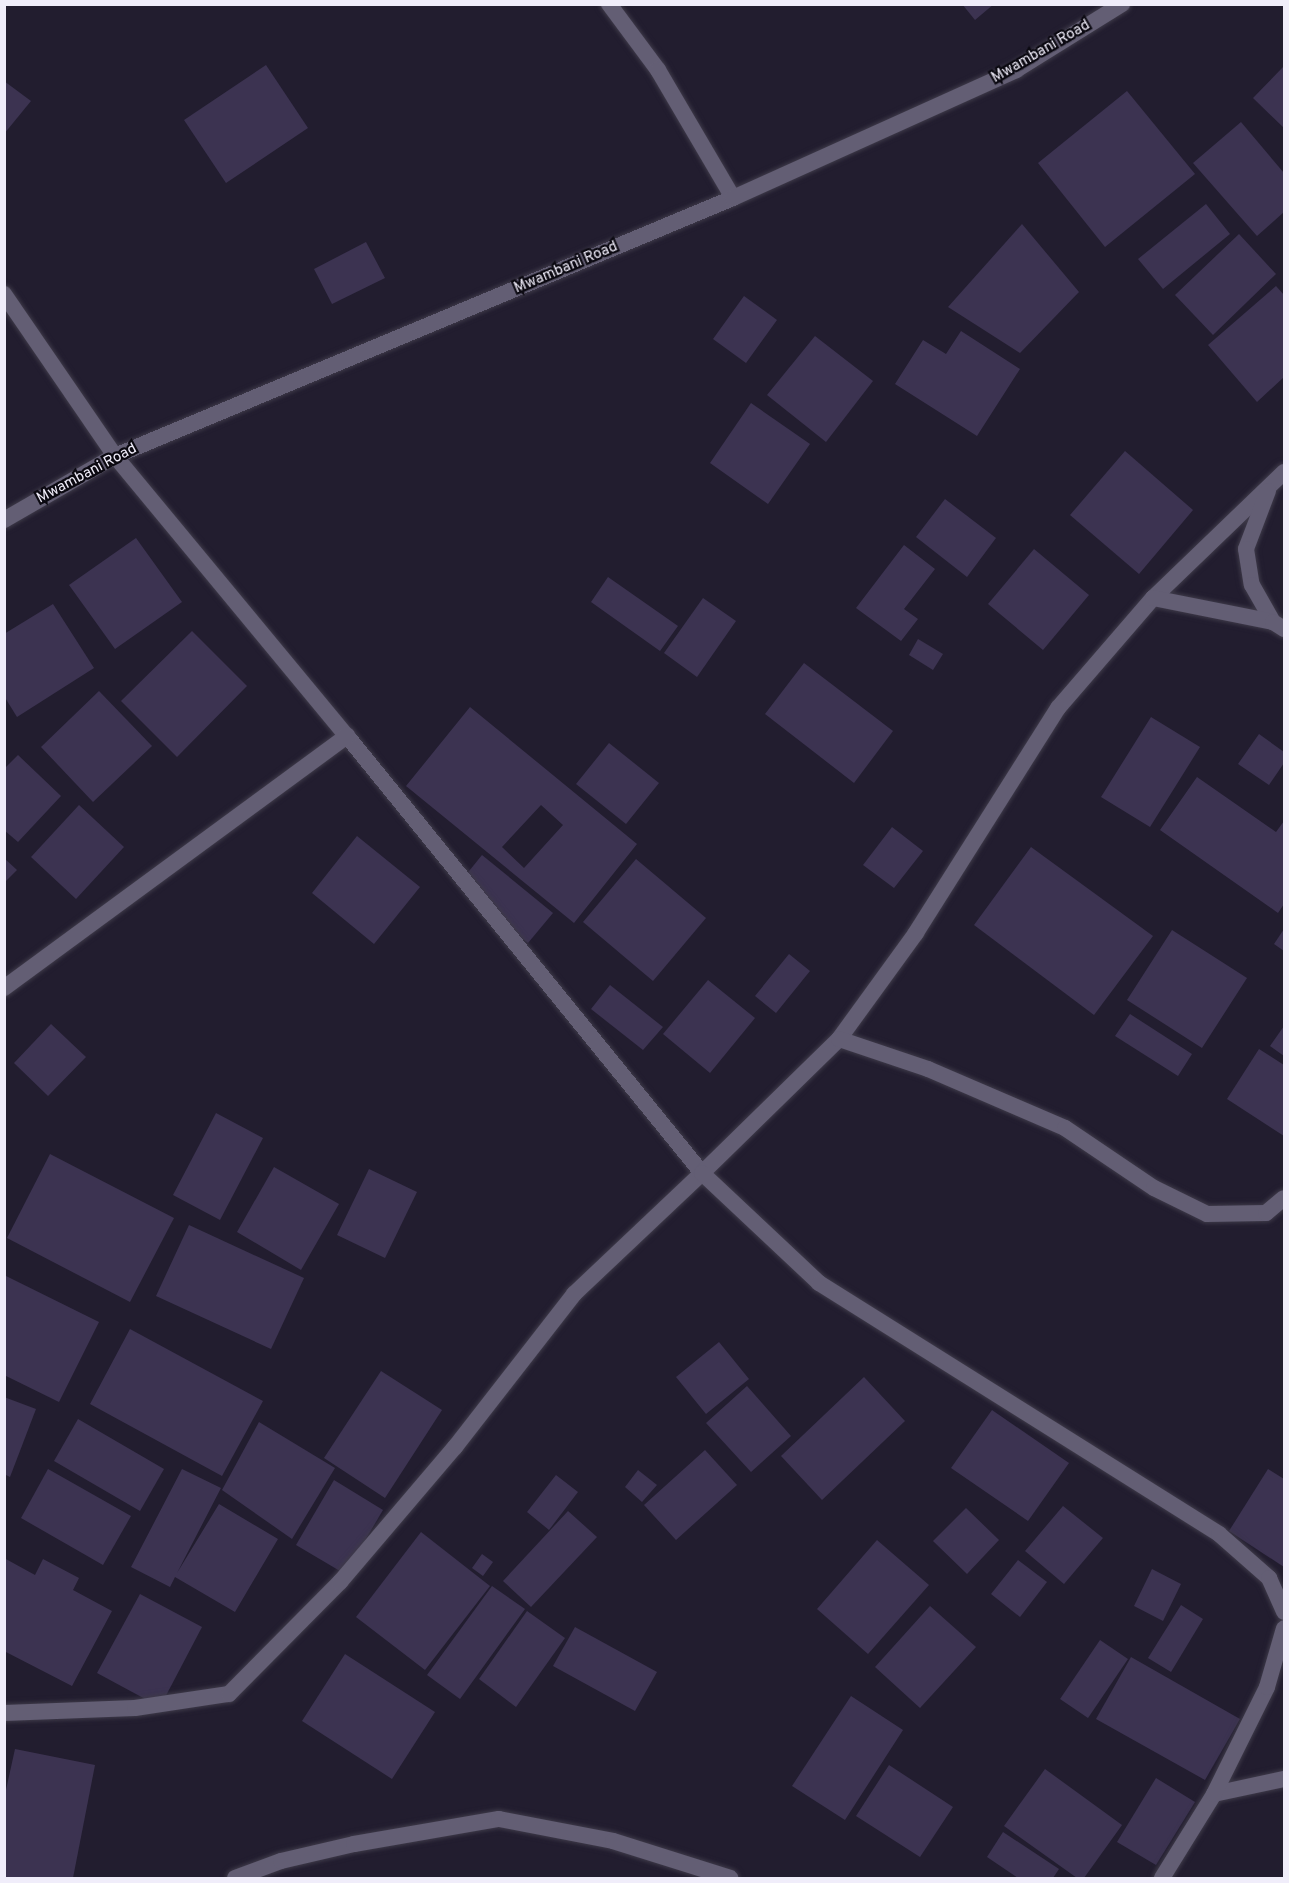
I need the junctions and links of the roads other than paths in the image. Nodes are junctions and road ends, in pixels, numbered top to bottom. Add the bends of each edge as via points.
1 (609, 4) edge
2 (1122, 4) edge
3 (733, 198) junction
4 (4, 294) edge
5 (115, 456) junction
6 (1284, 472) edge
7 (1270, 488) junction
8 (4, 520) edge
9 (1153, 598) junction
10 (1279, 626) edge
11 (347, 736) junction
12 (4, 988) edge
13 (839, 1039) junction
14 (702, 1173) junction
15 (1284, 1198) edge
16 (1284, 1612) edge
17 (1284, 1628) edge
18 (4, 1713) edge
19 (1284, 1779) edge
20 (1215, 1794) junction
21 (235, 1878) edge
22 (730, 1878) edge
23 (1162, 1878) edge

1 - 3 street via 658,70
2 - 3 street, Mwambani Road via 1016,70
3 - 5 street, Mwambani Road
4 - 5 street
5 - 8 street, Mwambani Road
5 - 11 street
6 - 7 street
7 - 9 street
7 - 10 street via 1246,549 1252,585
9 - 10 street
9 - 13 street via 1058,708 916,933
11 - 12 street
11 - 14 street
13 - 14 street
13 - 15 street via 928,1070 1065,1128 1154,1188 1207,1214 1266,1213
14 - 16 street via 819,1283 1219,1534 1269,1578
14 - 18 street via 574,1294 455,1447 340,1582 229,1694 135,1708
17 - 20 street via 1267,1687
19 - 20 street
20 - 23 street
21 - 22 street via 281,1861 354,1844 499,1819 613,1841

